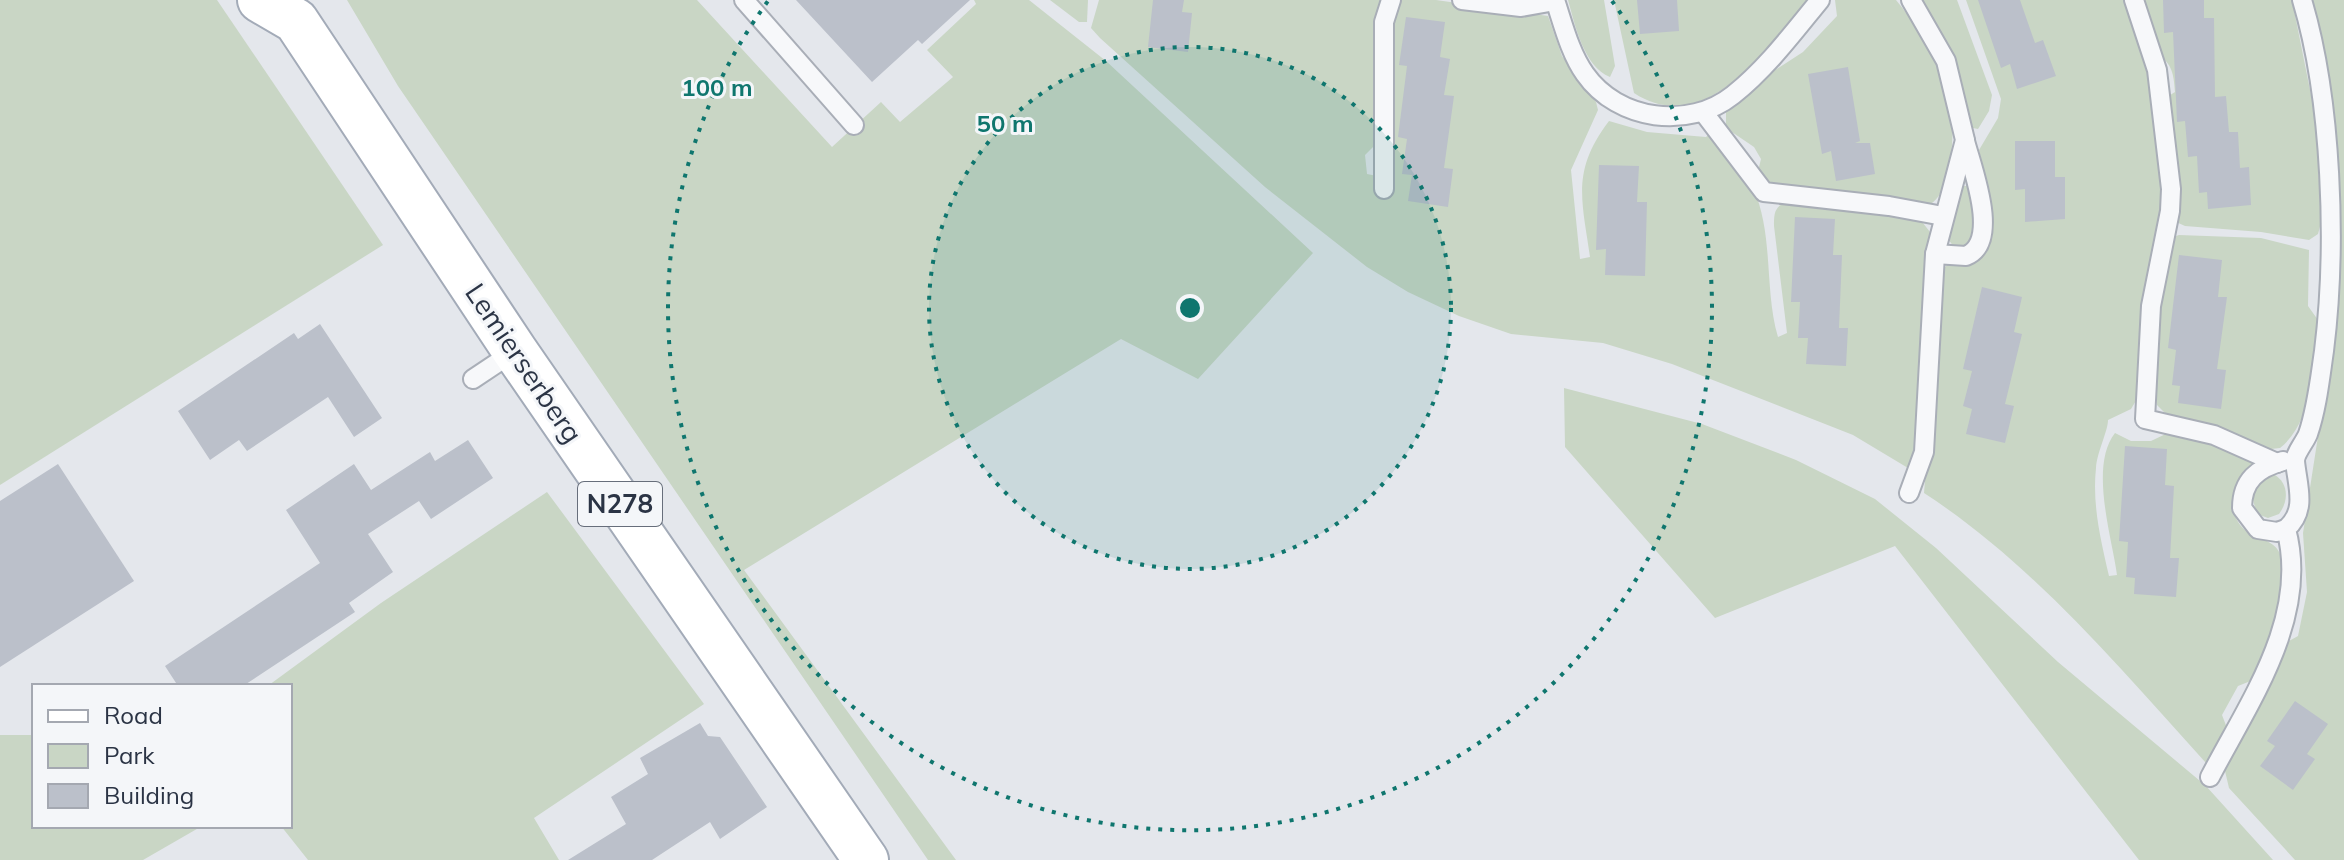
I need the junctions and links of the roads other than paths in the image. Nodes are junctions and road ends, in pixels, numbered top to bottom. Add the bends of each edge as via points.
1 (744, 0) edge
2 (1391, 0) edge
3 (1462, 0) edge
4 (1555, 0) edge
5 (1820, 0) edge
6 (1911, 0) edge
7 (2134, 0) edge
8 (2302, 0) edge
9 (283, 7) edge
10 (1704, 113) junction
11 (854, 125) dead end
12 (1965, 140) junction
13 (1384, 189) dead end
14 (1943, 216) junction
15 (1935, 254) junction
16 (515, 351) junction
17 (473, 379) dead end
18 (2286, 461) junction
19 (1909, 493) dead end
20 (2286, 529) junction
21 (2210, 777) dead end
22 (866, 860) edge

1 - 11 lane
2 - 13 lane via 1384,22
3 - 4 lane via 1521,7
4 - 10 lane via 1586,76 1604,93 1642,113
5 - 10 lane via 1776,53
6 - 12 lane via 1946,61
7 - 18 lane via 2157,70 2171,189 2151,306 2145,419 2214,435
8 - 18 lane via 2317,64 2329,203 2324,347 2308,434
9 - 16 main road, Lemierserberg / N278
10 - 14 lane via 1764,192
12 - 14 lane
12 - 15 lane via 1984,220 1981,242 1966,256
14 - 15 lane
15 - 19 lane via 1925,437
16 - 17 lane
16 - 22 main road, Lemierserberg / N278
18 - 20 lane via 2300,496
18 - 20 lane via 2255,474 2244,489 2242,508 2258,529
20 - 21 lane via 2294,561 2285,625

